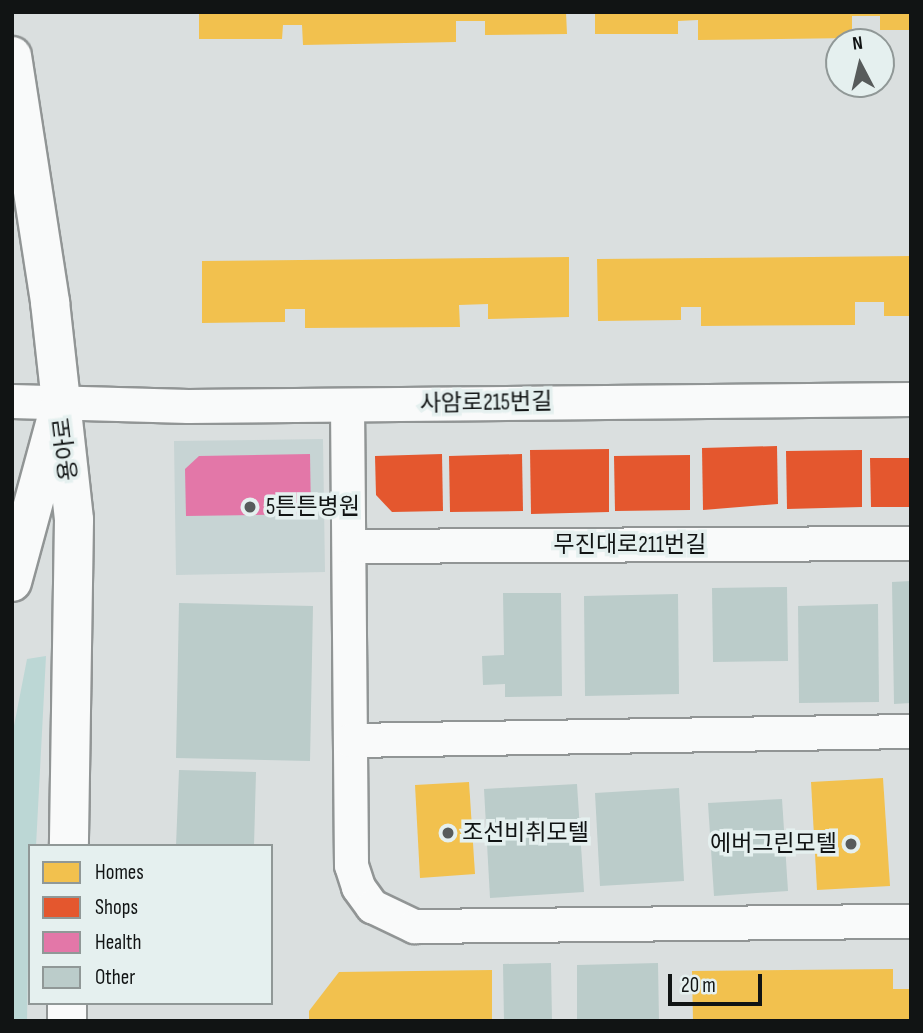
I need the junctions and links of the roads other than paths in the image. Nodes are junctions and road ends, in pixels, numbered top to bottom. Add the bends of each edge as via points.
1 (12, 56) edge
2 (911, 398) edge
3 (12, 401) edge
4 (60, 405) junction
5 (347, 405) junction
6 (911, 543) edge
7 (349, 546) junction
8 (12, 582) edge
9 (911, 731) edge
10 (350, 740) junction
11 (69, 844) edge
12 (911, 921) edge

1 - 4 main road, 용아로 via 50,302
2 - 5 street, 사암로215번길
3 - 4 street, 사암로215번길
4 - 5 street, 사암로215번길
4 - 8 main road
4 - 11 main road, 용아로 via 74,520
5 - 7 street
6 - 7 street, 무진대로211번길
7 - 10 street
9 - 10 street
10 - 12 street via 351,865 358,887 372,906 392,919 414,926

